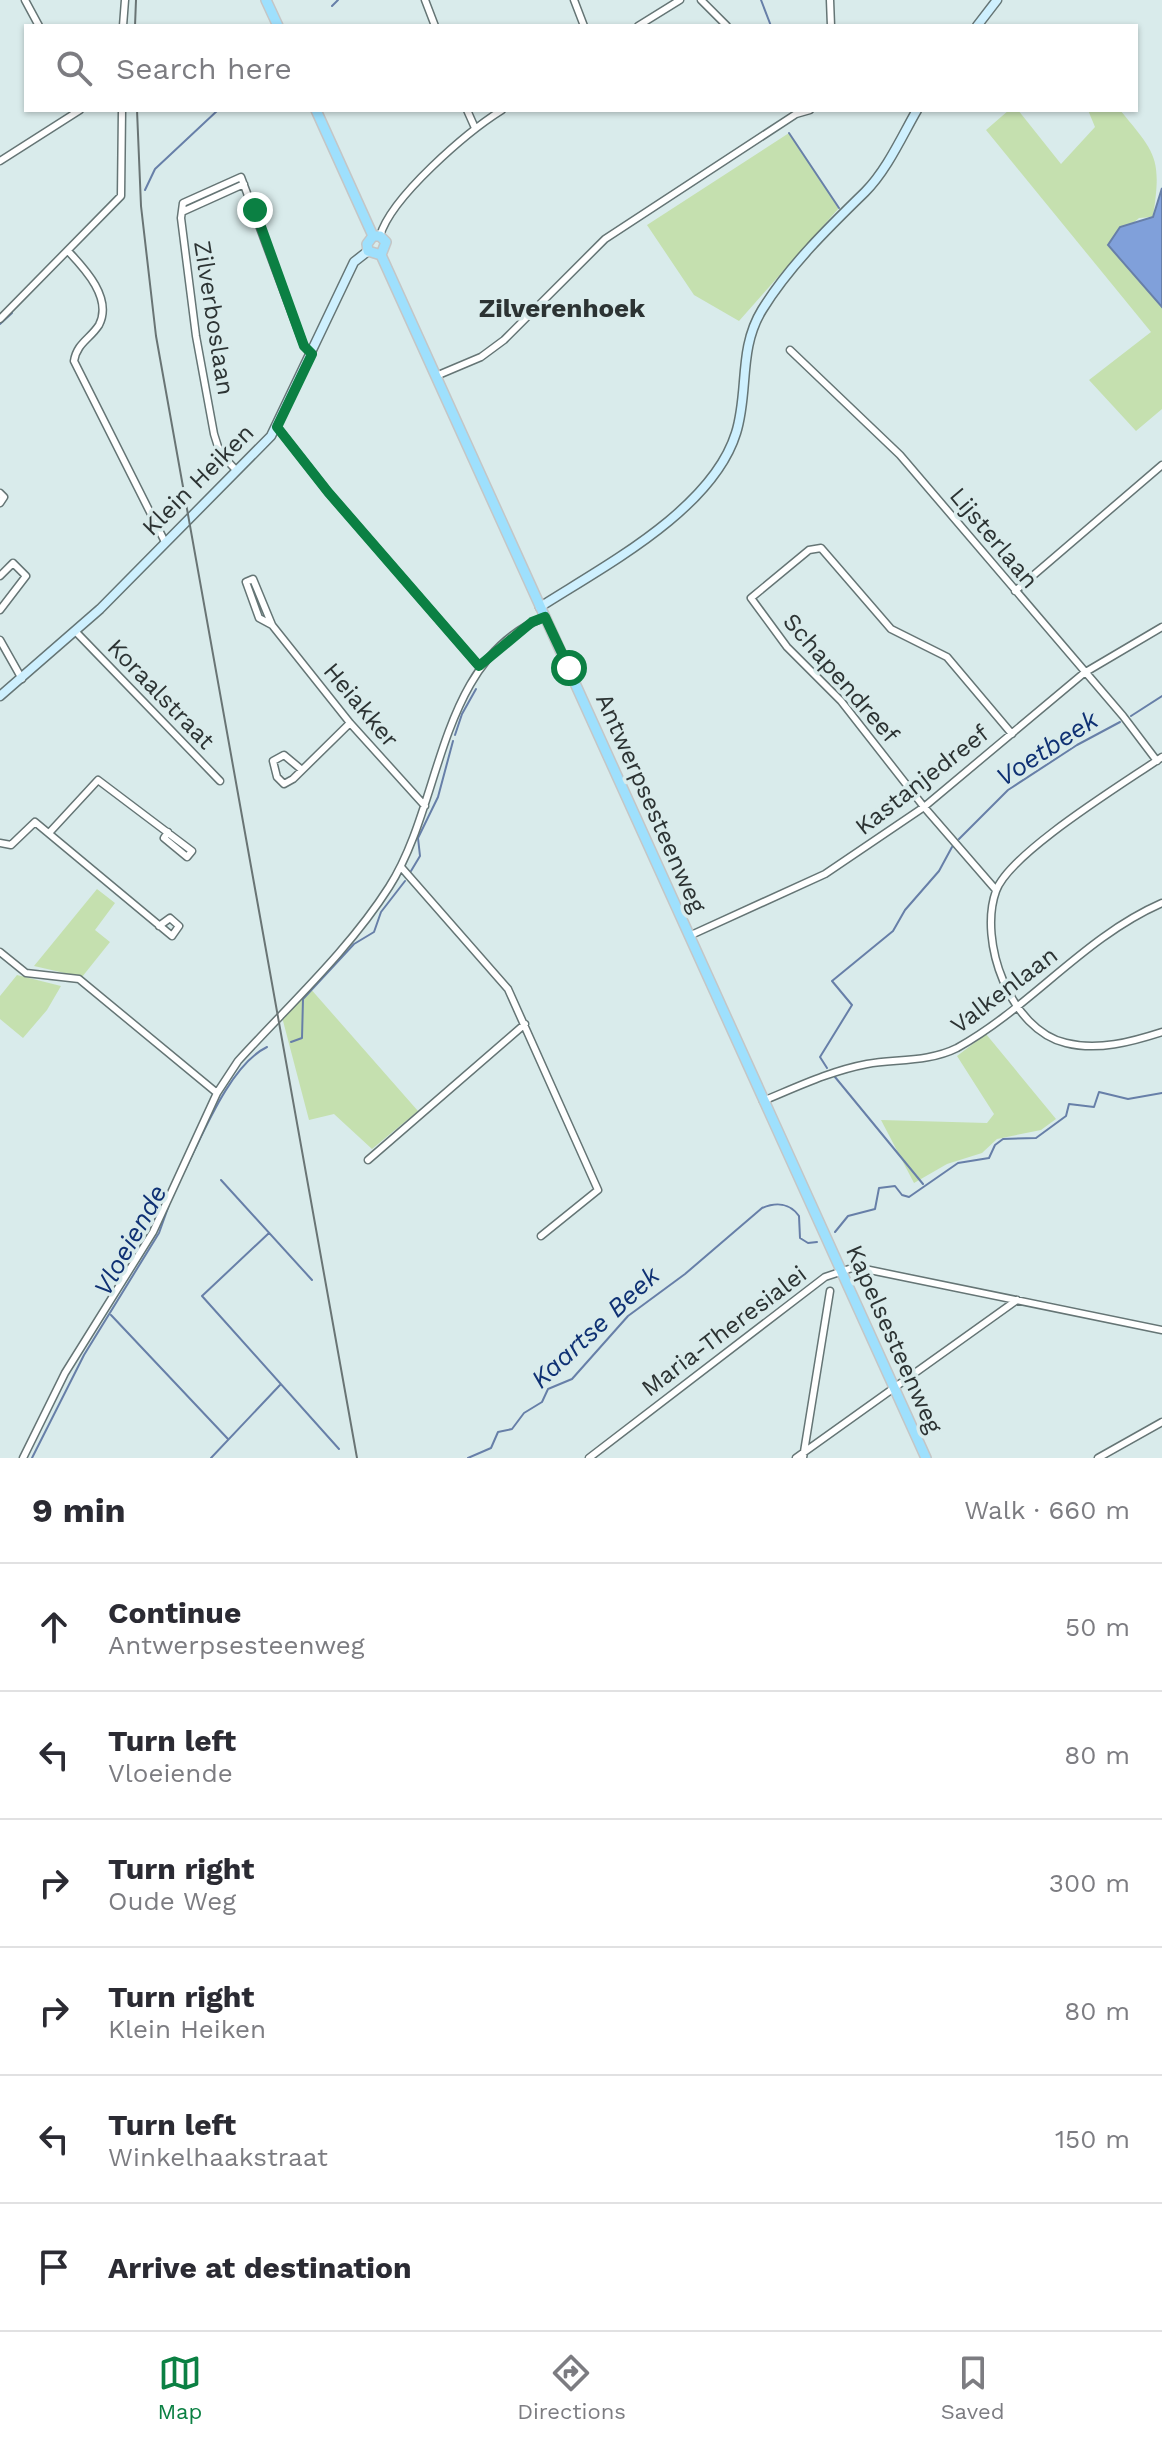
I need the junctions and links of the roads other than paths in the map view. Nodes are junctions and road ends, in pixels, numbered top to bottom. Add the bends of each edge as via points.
1 (25, 0) edge
2 (125, 0) edge
3 (266, 0) edge
4 (425, 0) edge
5 (574, 0) edge
6 (680, 0) edge
7 (701, 0) edge
8 (830, 0) edge
9 (997, 0) edge
10 (38, 24) edge
11 (123, 24) edge
12 (277, 24) edge
13 (434, 24) edge
14 (583, 24) edge
15 (641, 24) edge
16 (725, 24) edge
17 (831, 24) edge
18 (979, 24) edge
19 (77, 112) edge
20 (122, 112) edge
21 (317, 112) edge
22 (468, 112) edge
23 (499, 112) edge
24 (803, 112) edge
25 (916, 112) edge
26 (475, 128) junction
27 (0, 161) edge
28 (365, 219) junction
29 (385, 219) junction
30 (376, 236) junction
31 (68, 251) junction
32 (368, 251) junction
33 (381, 255) junction
34 (0, 319) edge
35 (790, 350) dead end
36 (312, 354) junction
37 (436, 376) junction
38 (277, 427) junction
39 (1162, 465) edge
40 (235, 469) junction
41 (0, 493) edge
42 (0, 503) edge
43 (165, 542) junction
44 (0, 576) edge
45 (1015, 591) junction
46 (0, 610) edge
47 (543, 612) junction
48 (272, 625) junction
49 (1162, 627) edge
50 (76, 632) junction
51 (0, 641) edge
52 (479, 666) junction
53 (1084, 673) junction
54 (22, 679) junction
55 (0, 696) edge
56 (350, 723) junction
57 (1012, 734) junction
58 (1159, 759) edge
59 (302, 770) junction
60 (220, 781) dead end
61 (425, 806) junction
62 (924, 807) junction
63 (168, 832) junction
64 (49, 833) junction
65 (0, 843) edge
66 (401, 867) junction
67 (996, 890) junction
68 (1162, 903) edge
69 (159, 926) dead end
70 (689, 936) junction
71 (0, 952) edge
72 (1019, 1008) junction
73 (525, 1024) junction
74 (1162, 1032) edge
75 (217, 1093) junction
76 (763, 1101) junction
77 (368, 1160) dead end
78 (827, 1235) joint
79 (541, 1236) dead end
80 (841, 1269) junction
81 (830, 1291) dead end
82 (1017, 1300) junction
83 (1162, 1330) edge
84 (894, 1388) junction
85 (1162, 1422) edge
86 (599, 1454) edge
87 (804, 1455) edge
88 (23, 1458) edge
89 (589, 1458) edge
90 (796, 1458) edge
91 (926, 1458) edge
92 (1098, 1458) edge

1 - 10 street
2 - 11 street
3 - 12 main road
4 - 13 street
5 - 14 street
6 - 15 street
7 - 16 street
8 - 17 street
9 - 18 street
19 - 27 street
20 - 31 street via 121,196
21 - 28 main road
22 - 26 street
23 - 26 street
24 - 37 street via 605,239 504,340 481,357
25 - 47 street via 867,190 844,209 758,317 747,345 738,429 713,474 643,543
26 - 29 street
28 - 29 street
28 - 30 main road
29 - 30 street
30 - 32 main road via 368,241
30 - 33 main road via 387,245
31 - 34 street
31 - 43 street via 94,279 101,316 76,349 74,361
32 - 33 main road
32 - 36 street, Klein Heiken via 354,262
33 - 37 main road, Antwerpsesteenweg
35 - 45 street, Lijsterlaan via 900,455
36 - 38 street, Klein Heiken
36 - 40 street, Zilverboslaan via 304,346 244,184 182,212 214,434 220,453
37 - 47 main road, Antwerpsesteenweg
38 - 40 street, Klein Heiken
38 - 52 street
39 - 45 street
40 - 43 street, Klein Heiken
41 - 42 street
43 - 50 street, Klein Heiken
44 - 46 street via 13,563 26,576
45 - 53 street, Lijsterlaan
47 - 52 street
47 - 70 main road, Antwerpsesteenweg
48 - 48 street, Heiakker via 258,584 253,579 246,582 259,618
48 - 56 street, Heiakker
49 - 53 street, Kastanjedreef
50 - 54 street, Klein Heiken
50 - 60 street, Koraalstraat
51 - 54 street
52 - 61 street
53 - 57 street, Kastanjedreef
53 - 58 street, Lijsterlaan
54 - 55 street, Klein Heiken
56 - 59 street
56 - 61 street, Heiakker
57 - 62 street, Kastanjedreef
57 - 62 street, Schapendreef via 947,657 891,629 821,548 809,550 751,598
58 - 67 street via 1046,838
59 - 59 street via 284,784 273,761 284,755
61 - 66 street
62 - 67 street, Schapendreef
62 - 70 street, Kastanjedreef via 825,874
63 - 63 street via 164,838 187,857 192,851
63 - 64 street via 98,780
64 - 65 street via 35,822 11,845
64 - 69 street
66 - 73 street via 508,989
66 - 75 street via 364,921 238,1061
67 - 72 street via 991,936 998,974
68 - 72 street, Valkenlaan via 1098,940
70 - 76 main road, Antwerpsesteenweg
71 - 75 street via 26,973 79,979
72 - 74 street via 1063,1043 1099,1047
72 - 76 street, Valkenlaan via 954,1049 832,1072
73 - 77 street
73 - 79 street via 598,1190
75 - 88 street via 153,1232 65,1373
76 - 78 main road, Antwerpsesteenweg
78 - 80 main road, Kapelsesteenweg
80 - 82 street, Maria-Theresialei via 855,1267
80 - 84 main road, Kapelsesteenweg
80 - 86 street, Maria-Theresialei via 774,1314
81 - 87 street
82 - 83 street, Maria-Theresialei
82 - 84 street
84 - 87 street
84 - 91 main road, Kapelsesteenweg
85 - 92 street
86 - 89 street, Maria-Theresialei
87 - 90 street

